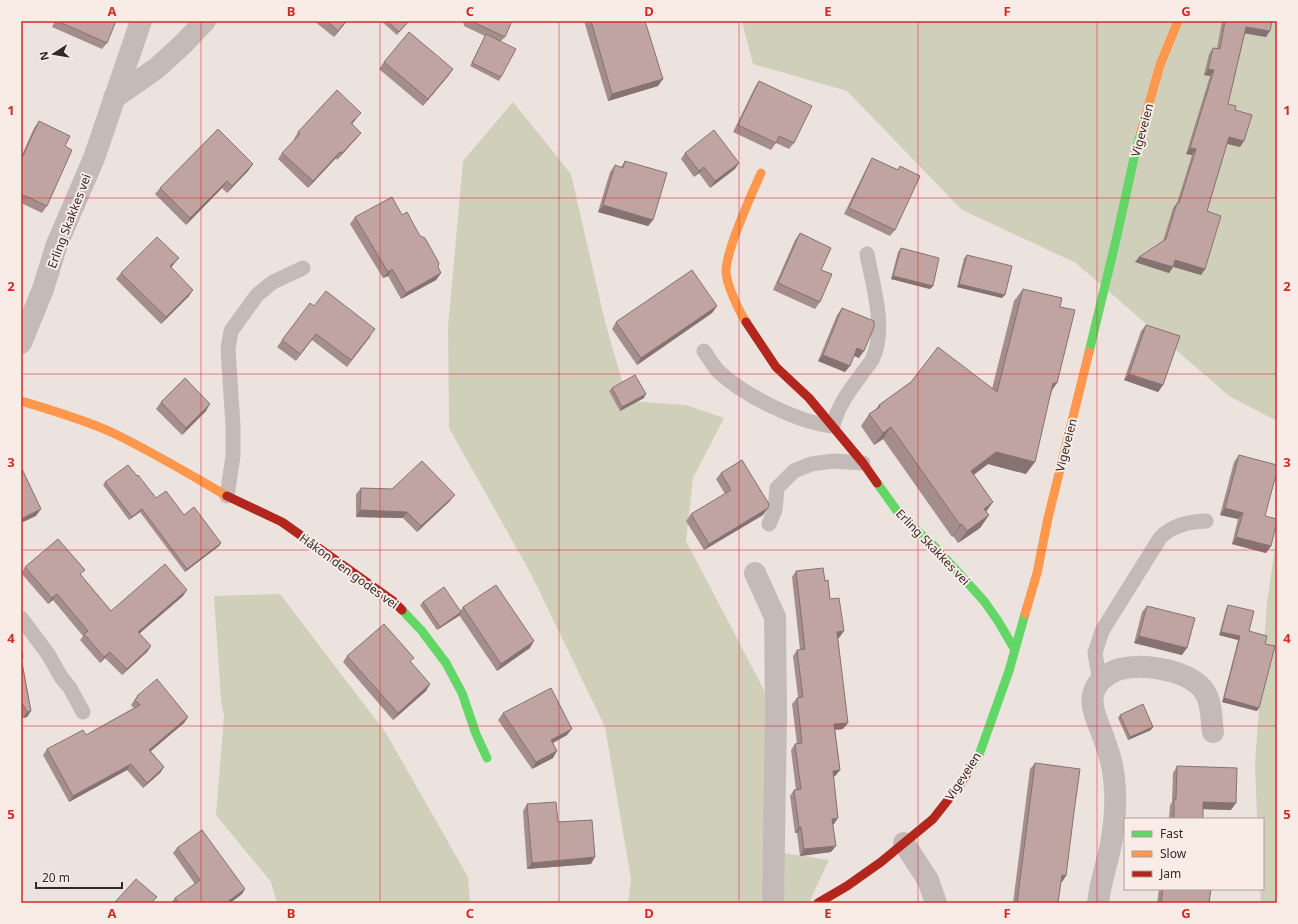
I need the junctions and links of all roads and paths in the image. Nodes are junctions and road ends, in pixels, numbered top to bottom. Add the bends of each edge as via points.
1 (141, 21) edge
2 (205, 21) edge
3 (1178, 21) edge
4 (114, 98) junction
5 (761, 174) dead end
6 (867, 254) dead end
7 (303, 268) dead end
8 (21, 343) edge
9 (704, 351) dead end
10 (21, 401) edge
11 (834, 426) junction
12 (863, 463) junction
13 (227, 496) junction
14 (1206, 521) dead end
15 (769, 524) dead end
16 (755, 573) dead end
17 (21, 618) edge
18 (1015, 650) junction
19 (1100, 681) junction
20 (83, 712) dead end
21 (1213, 732) dead end
22 (487, 758) dead end
23 (904, 843) junction
24 (773, 903) edge
25 (818, 903) edge
26 (936, 903) edge
27 (1098, 903) edge

1 - 4 street, Erling Skakkes vei
2 - 4 street via 157,68
3 - 18 street, Vigeveien via 1160,64 1134,158 1037,573
4 - 8 street, Erling Skakkes vei via 94,158 57,244 43,289
5 - 11 street, Erling Skakkes vei via 746,205 730,251 726,271 729,284 740,313 776,367
6 - 11 lane via 878,314 877,346 872,360 841,405
7 - 13 lane via 273,282 257,295 231,331 228,349 233,456
9 - 11 lane via 718,370 761,400 820,425
10 - 13 street, Håkon den godes vei via 110,432
11 - 12 street, Erling Skakkes vei
12 - 15 lane via 834,461 811,464 794,471 777,488 775,510
12 - 18 street, Erling Skakkes vei via 900,515 936,548 984,600
13 - 22 street, Håkon den godes vei via 282,522 393,601 421,630 446,663 462,693
14 - 19 lane via 1175,527 1160,538 1102,631 1095,653
16 - 24 street via 774,617 776,715
17 - 20 lane via 48,654
18 - 23 street, Vigeveien via 979,755 933,819
19 - 21 street via 1110,673 1128,667 1158,668 1188,677 1206,693
19 - 27 street via 1093,693 1093,703 1112,764 1116,812
23 - 25 street, Vigeveien via 847,886
23 - 26 street via 928,880

